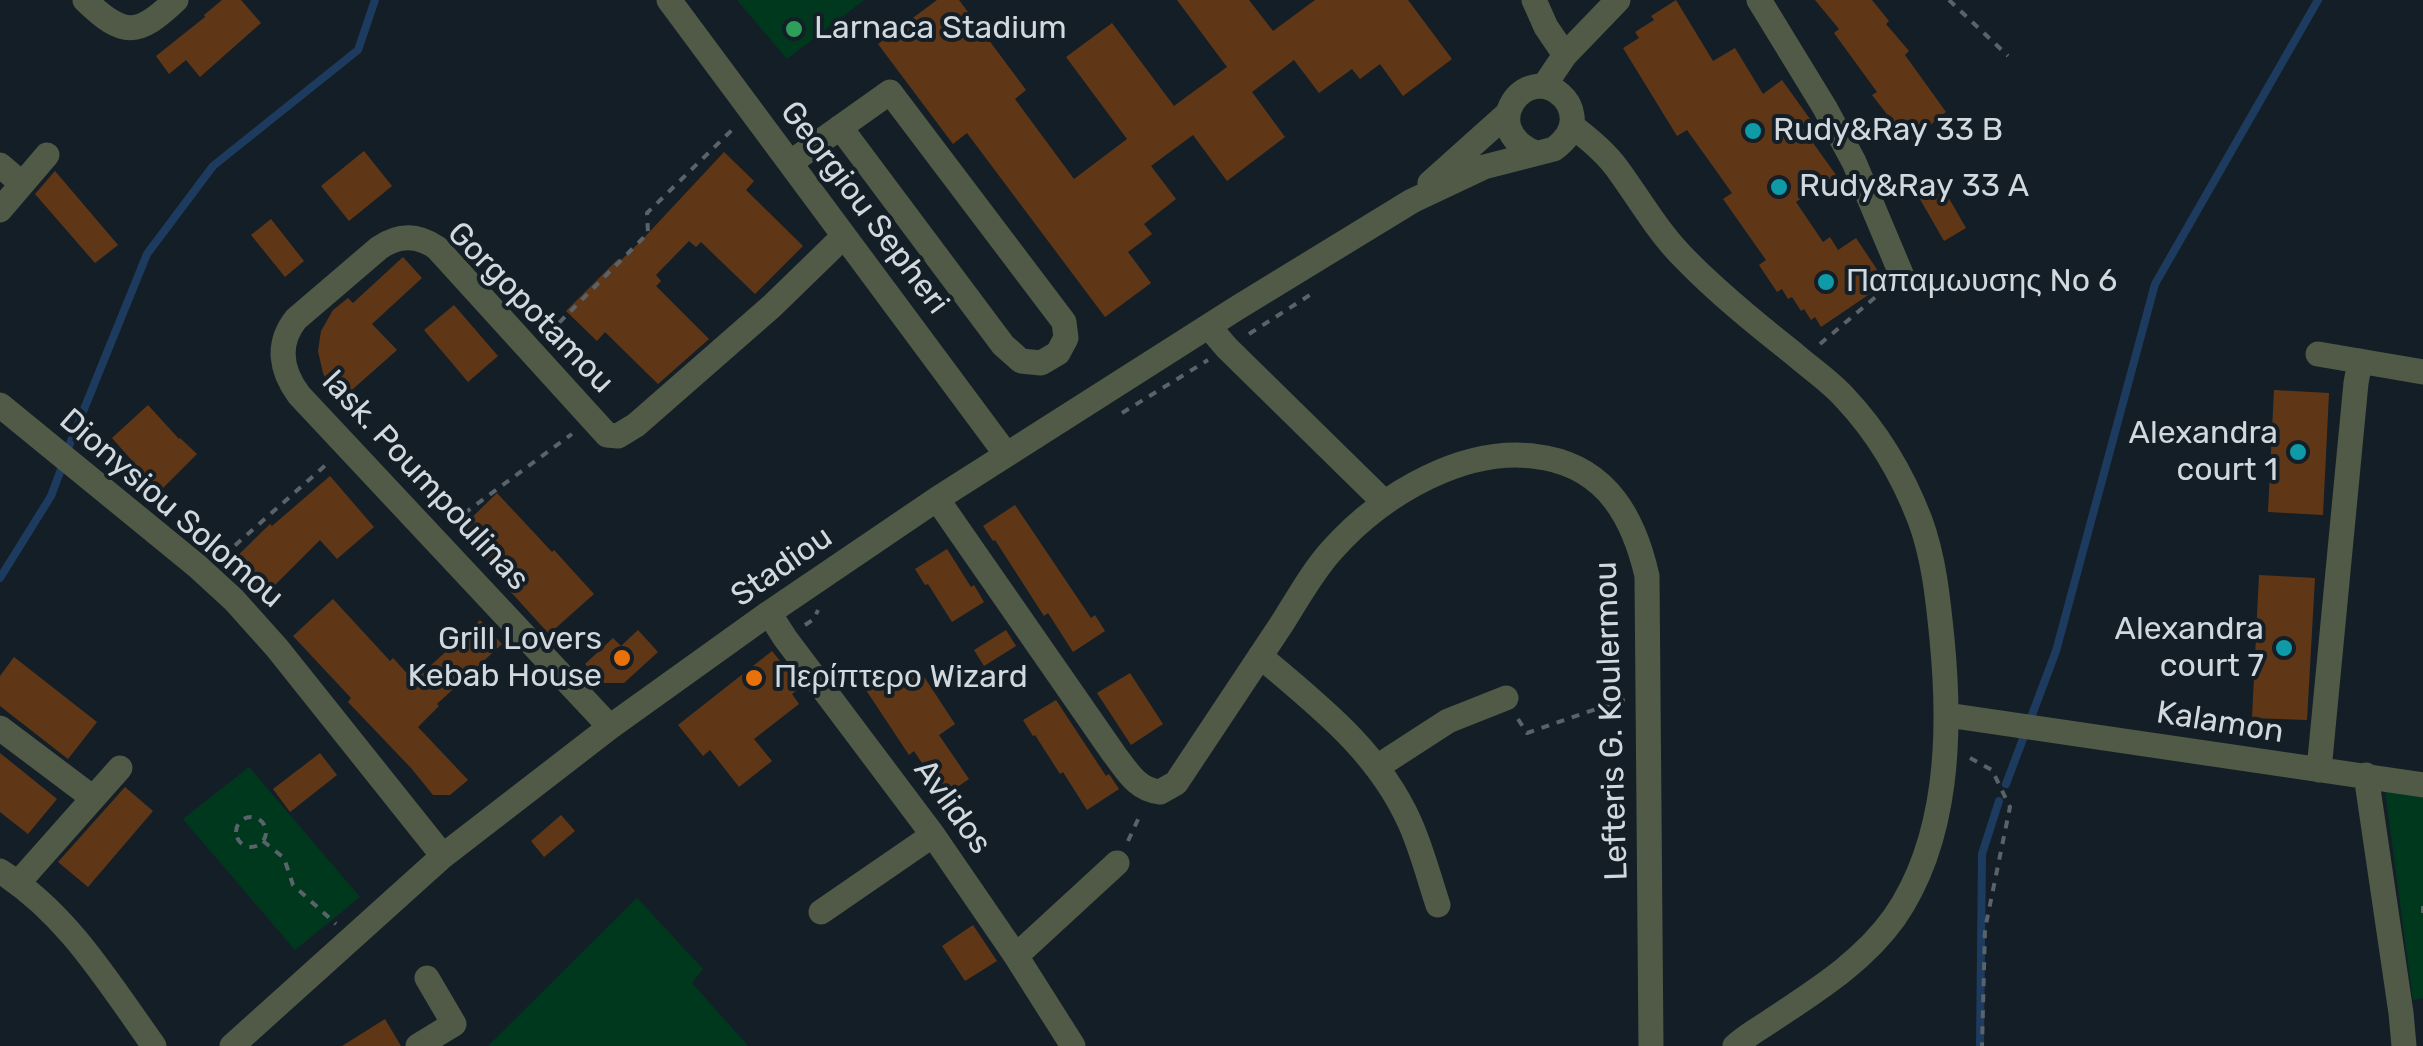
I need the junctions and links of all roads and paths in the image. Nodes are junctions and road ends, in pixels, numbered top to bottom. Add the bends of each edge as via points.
1 (85, 0) edge
2 (176, 0) edge
3 (669, 0) edge
4 (1534, 0) edge
5 (1618, 0) edge
6 (1759, 0) edge
7 (1949, 0) edge
8 (1565, 55) junction
9 (2008, 56) dead end
10 (1544, 86) junction
11 (751, 111) junction
12 (1507, 114) junction
13 (1572, 126) junction
14 (840, 127) junction
15 (1535, 154) junction
16 (47, 155) dead end
17 (790, 163) junction
18 (0, 166) edge
19 (22, 184) junction
20 (1412, 201) junction
21 (0, 210) edge
22 (844, 236) junction
23 (401, 238) joint
24 (1902, 276) joint
25 (1327, 284) dead end
26 (1209, 327) junction
27 (1227, 348) junction
28 (530, 351) junction
29 (2318, 354) dead end
30 (1802, 361) junction
31 (2360, 362) junction
32 (2423, 372) edge
33 (0, 405) edge
34 (1114, 417) dead end
35 (600, 427) junction
36 (347, 446) junction
37 (1006, 454) junction
38 (937, 499) junction
39 (1384, 502) junction
40 (431, 537) junction
41 (204, 572) junction
42 (822, 600) dead end
43 (769, 613) junction
44 (785, 638) junction
45 (1260, 656) junction
46 (1648, 690) junction
47 (1506, 698) joint
48 (1947, 715) junction
49 (610, 727) junction
50 (0, 728) edge
51 (1946, 754) junction
52 (1377, 767) junction
53 (120, 768) dead end
54 (2319, 770) junction
55 (2366, 776) junction
56 (2423, 786) edge
57 (1152, 792) junction
58 (93, 798) junction
59 (933, 835) junction
60 (263, 841) junction
61 (443, 856) junction
62 (1117, 863) joint
63 (9, 877) edge
64 (1438, 905) dead end
65 (821, 912) dead end
66 (340, 927) dead end
67 (1016, 956) junction
68 (427, 978) dead end
69 (2412, 1012) edge
70 (154, 1046) edge
71 (232, 1046) edge
72 (418, 1046) edge
73 (1073, 1046) edge
74 (1651, 1046) edge
75 (1735, 1046) edge
76 (1982, 1046) edge
77 (2404, 1046) edge

1 - 2 street via 106,19 135,28
3 - 11 street, Georgiou Sepheri
4 - 8 street
5 - 8 street
6 - 24 street via 1854,162
7 - 9 path
8 - 10 street
10 - 12 street via 1517,96
10 - 13 street via 1570,106
11 - 17 street, Georgiou Sepheri
11 - 28 path via 647,212 648,233
12 - 15 street via 1516,142
12 - 20 street, Stadiou
13 - 15 street via 1562,144
13 - 30 street via 1615,165 1680,255
14 - 14 street via 890,92 1064,322 1066,338 1058,352 1041,362 1021,362 1003,345
14 - 17 street
15 - 20 street, Stadiou via 1484,167
16 - 19 street
17 - 22 street, Georgiou Sepheri
18 - 19 street
19 - 21 street
20 - 26 street, Stadiou
22 - 35 street via 636,425 618,436
22 - 37 street, Georgiou Sepheri
23 - 28 street, Gorgopotamou via 437,248
23 - 36 street, lask. Poumpoulinas via 378,248 310,306 285,338 283,362 291,384
24 - 30 path
25 - 27 path
26 - 27 street
26 - 37 street, Stadiou
27 - 34 path
27 - 39 street
28 - 35 street, Gorgopotamou
29 - 31 street
30 - 48 street via 1860,415 1919,519 1938,597
31 - 32 street
31 - 54 street
33 - 41 street, Dionysiou Solomou
35 - 40 path
36 - 40 street, lask. Poumpoulinas
36 - 41 path
37 - 38 street, Stadiou
38 - 43 street, Stadiou
38 - 57 street via 1114,754
39 - 45 street, Lefteris G. Koulermou via 1329,552
39 - 46 street, Lefteris G. Koulermou via 1479,459 1524,454 1566,462 1587,474 1606,489 1639,542
40 - 49 street, lask. Poumpoulinas
41 - 61 street, Dionysiou Solomou via 277,648
42 - 44 path via 814,619
43 - 44 street, Avlidos
43 - 49 street, Stadiou
44 - 59 street, Avlidos
45 - 52 street via 1352,736
45 - 57 street, Lefteris G. Koulermou via 1176,783
46 - 47 path via 1527,733
46 - 74 street, Lefteris G. Koulermou
47 - 52 street via 1448,721
48 - 51 street
48 - 54 street, Kalamon
49 - 61 street, Stadiou
50 - 58 street
51 - 75 street via 1927,851 1892,920 1860,957
51 - 76 path via 1974,758 1992,770 2010,807 1985,929
52 - 64 street via 1411,824
53 - 58 street
54 - 55 street, Kalamon
55 - 56 street, Kalamon
55 - 69 street
57 - 62 path
58 - 63 street
59 - 65 street
59 - 67 street, Avlidos
60 - 60 path via 246,846 238,826 259,819
60 - 66 path via 284,858 293,884
61 - 71 street, Stadiou
62 - 67 street
63 - 70 street via 82,945
67 - 73 street, Avlidos
68 - 72 street via 454,1024
69 - 77 street

